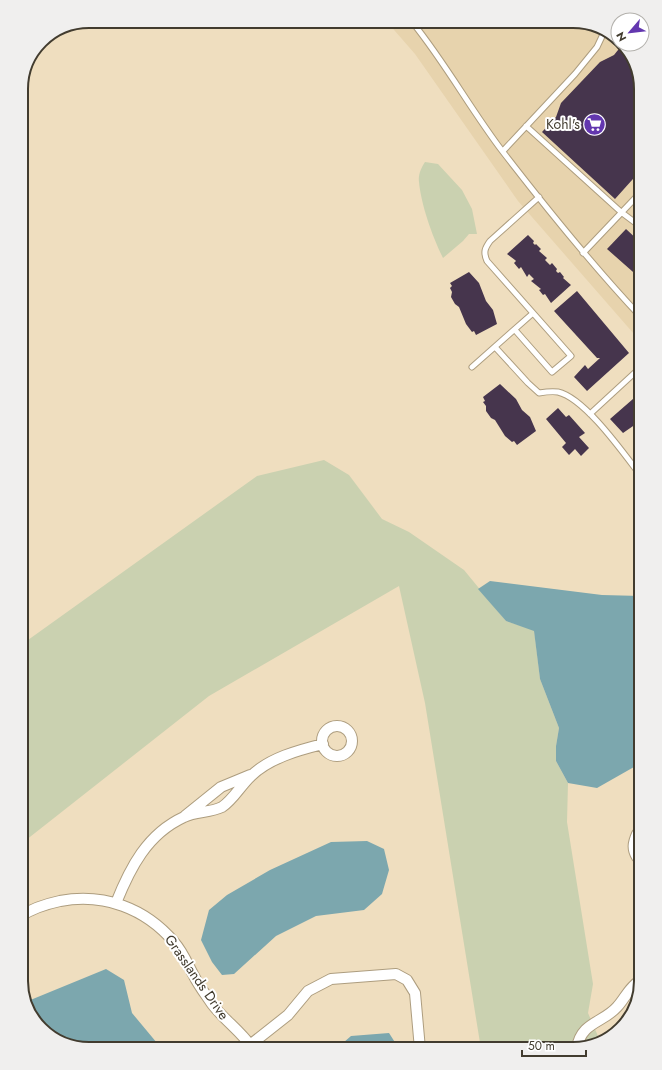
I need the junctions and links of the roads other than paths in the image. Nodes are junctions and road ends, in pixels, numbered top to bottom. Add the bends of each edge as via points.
1 (417, 28) edge
2 (602, 35) edge
3 (526, 126) junction
4 (503, 152) junction
5 (539, 197) junction
6 (634, 199) edge
7 (621, 212) junction
8 (634, 222) edge
9 (583, 253) junction
10 (634, 309) edge
11 (532, 314) junction
12 (515, 330) junction
13 (495, 348) junction
14 (472, 367) dead end
15 (634, 373) edge
16 (590, 414) junction
17 (634, 466) edge
18 (323, 744) dead end
19 (252, 775) junction
20 (185, 816) junction
21 (634, 841) edge
22 (634, 852) edge
23 (116, 903) junction
24 (28, 911) edge
25 (633, 986) edge
26 (580, 1041) edge
27 (247, 1042) edge
28 (258, 1042) edge
29 (419, 1042) edge

1 - 4 lane
2 - 3 lane via 590,56
3 - 4 lane
3 - 7 lane
4 - 5 lane
5 - 9 lane
5 - 11 lane via 490,241 484,254 487,261
6 - 7 lane
7 - 8 lane
7 - 9 lane
9 - 10 lane
11 - 12 lane
11 - 12 lane via 571,356 552,372
12 - 13 lane
13 - 14 lane
13 - 16 lane via 539,393 558,392 576,401
15 - 16 lane
16 - 17 lane via 617,442
18 - 19 street via 282,757
19 - 20 street via 221,787
19 - 20 street via 222,807
20 - 23 street via 157,835 139,854
21 - 22 street
23 - 24 street, Grasslands Drive via 75,898
23 - 27 street, Grasslands Drive via 131,908 161,928 175,943 218,1011
25 - 26 street via 616,1008 586,1028
28 - 29 street via 288,1015 308,991 318,985 331,979 387,973 402,976 412,986 415,993

